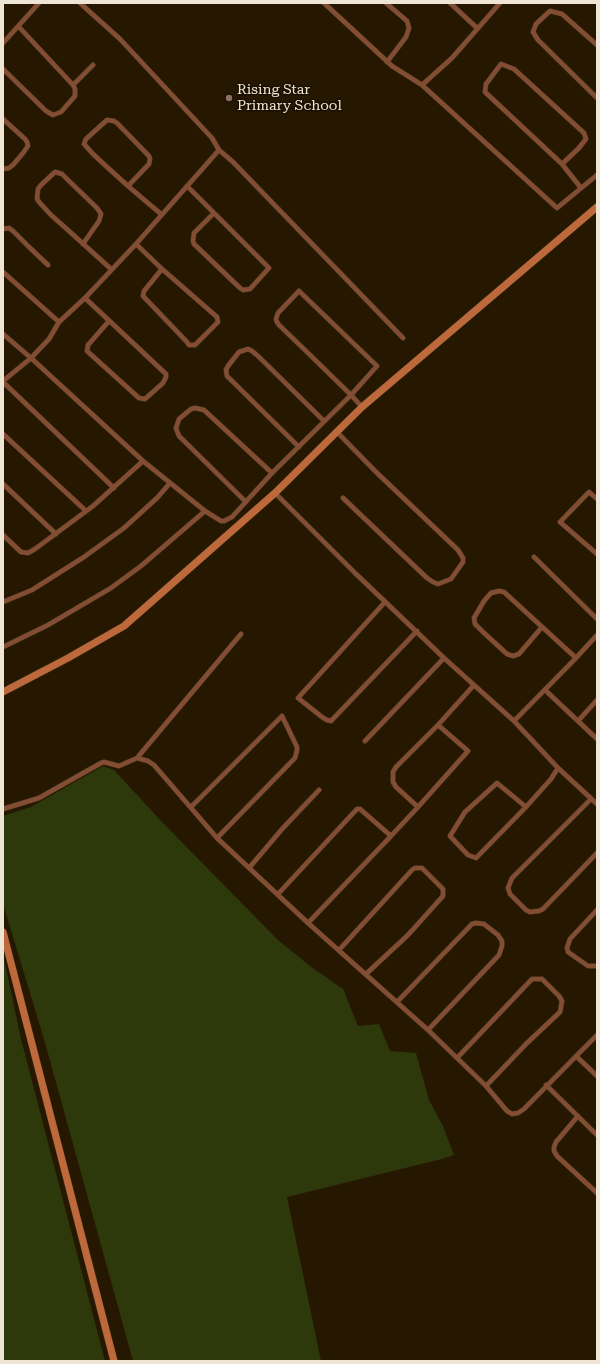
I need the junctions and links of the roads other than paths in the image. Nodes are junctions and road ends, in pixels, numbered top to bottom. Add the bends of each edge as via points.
1 (39, 3) edge
2 (80, 3) edge
3 (324, 3) edge
4 (386, 3) edge
5 (450, 3) edge
6 (500, 3) edge
7 (19, 27) junction
8 (477, 28) junction
9 (3, 43) edge
10 (597, 45) edge
11 (388, 62) junction
12 (93, 66) dead end
13 (3, 69) edge
14 (422, 84) junction
15 (73, 85) junction
16 (597, 98) edge
17 (3, 119) edge
18 (219, 150) junction
19 (562, 164) junction
20 (3, 169) edge
21 (597, 176) edge
22 (128, 186) junction
23 (187, 186) junction
24 (581, 188) junction
25 (597, 207) edge
26 (214, 213) junction
27 (161, 214) junction
28 (3, 229) edge
29 (83, 244) junction
30 (136, 244) junction
31 (48, 265) dead end
32 (111, 269) junction
33 (162, 269) junction
34 (3, 272) edge
35 (85, 298) junction
36 (109, 321) junction
37 (59, 322) junction
38 (3, 334) edge
39 (403, 338) dead end
40 (31, 358) junction
41 (3, 381) edge
42 (351, 395) junction
43 (362, 407) junction
44 (324, 421) junction
45 (337, 432) junction
46 (3, 434) edge
47 (299, 446) junction
48 (143, 461) junction
49 (272, 473) junction
50 (170, 483) junction
51 (3, 484) edge
52 (114, 488) junction
53 (275, 493) junction
54 (343, 498) dead end
55 (597, 499) edge
56 (246, 502) junction
57 (86, 511) junction
58 (205, 511) junction
59 (56, 534) junction
60 (3, 535) edge
61 (597, 554) edge
62 (534, 557) dead end
63 (3, 602) edge
64 (385, 602) junction
65 (597, 619) edge
66 (542, 628) junction
67 (417, 631) junction
68 (241, 634) dead end
69 (597, 635) edge
70 (3, 647) edge
71 (444, 658) junction
72 (576, 658) junction
73 (474, 685) junction
74 (545, 690) junction
75 (3, 692) edge
76 (597, 700) edge
77 (514, 721) junction
78 (578, 721) junction
79 (438, 725) junction
80 (597, 739) edge
81 (365, 741) dead end
82 (137, 758) junction
83 (558, 768) junction
84 (319, 790) dead end
85 (591, 798) junction
86 (597, 804) edge
87 (191, 807) junction
88 (418, 807) junction
89 (526, 807) junction
90 (3, 809) edge
91 (391, 836) junction
92 (217, 838) junction
93 (597, 853) edge
94 (249, 868) junction
95 (278, 894) junction
96 (597, 910) edge
97 (308, 923) junction
98 (3, 932) edge
99 (339, 950) junction
100 (597, 966) edge
101 (366, 974) junction
102 (397, 1002) junction
103 (428, 1030) junction
104 (597, 1035) edge
105 (576, 1056) junction
106 (457, 1058) junction
107 (597, 1076) edge
108 (546, 1085) junction
109 (486, 1086) junction
110 (578, 1116) junction
111 (597, 1135) edge
112 (597, 1193) edge
113 (114, 1361) edge

1 - 7 street
2 - 18 street via 120,39 212,138
3 - 11 street
4 - 11 street via 407,21 409,28 406,37
5 - 8 street
6 - 8 street
7 - 9 street
7 - 15 street
8 - 14 street via 452,58
10 - 16 street via 562,14 550,11 536,24 533,32
11 - 14 street
12 - 15 street
13 - 15 street via 53,115 61,112 73,100 76,93
14 - 24 street via 557,208
17 - 20 street via 25,139 28,146 13,165
18 - 23 street
18 - 39 street via 239,167
19 - 19 street via 586,139 584,133 514,69 501,64 486,84 485,92
19 - 24 street
21 - 24 street
22 - 22 street via 149,164 150,159 114,120 107,120 86,139 84,144
22 - 27 street
23 - 26 street
23 - 27 street
25 - 43 main road
26 - 26 street via 269,268 250,289 240,288 194,244 194,233
27 - 30 street
28 - 31 street via 9,228 13,231
29 - 29 street via 101,214 67,178 55,172 38,189 37,199
29 - 32 street
30 - 32 street
30 - 33 street
32 - 35 street
33 - 33 street via 144,291 143,296 187,342 195,345 218,322 218,317
34 - 37 street
35 - 36 street
35 - 37 street
36 - 36 street via 166,374 163,383 145,399 138,398 87,351 88,345
37 - 40 street via 49,339
38 - 40 street
40 - 41 street
40 - 48 street
41 - 52 street
42 - 42 street via 277,322 278,313 299,291 377,366
42 - 43 street
42 - 44 street
43 - 45 main road
44 - 47 street
44 - 47 street via 252,351 248,349 240,352 228,366 227,376
45 - 53 main road
45 - 54 street via 458,550 463,562 451,579 438,584 433,582
46 - 57 street
47 - 49 street
48 - 50 street
48 - 52 street
49 - 56 street
49 - 56 street via 204,410 191,409 180,419 176,428 179,436
50 - 58 street
50 - 63 street via 124,528 84,557 32,590
51 - 59 street
52 - 57 street
53 - 64 street
53 - 75 main road via 124,626
55 - 61 street via 589,492 560,522
56 - 58 street via 232,517 224,521
57 - 59 street
58 - 70 street via 111,588 48,625
59 - 60 street via 28,553 19,550
62 - 65 street
64 - 67 street
64 - 67 street via 298,698 326,720 331,721
66 - 66 street via 499,591 491,593 474,618 479,628 507,654 513,656 519,654
66 - 72 street
67 - 71 street
68 - 82 street
69 - 72 street
71 - 73 street
71 - 81 street
72 - 74 street
73 - 77 street
73 - 79 street
74 - 77 street
74 - 78 street
76 - 78 street
77 - 83 street
78 - 80 street
79 - 88 street via 393,772 396,787
79 - 88 street via 468,751
82 - 87 street via 145,759 154,765
82 - 90 street via 119,766 101,763 39,798
83 - 85 street
83 - 89 street
84 - 94 street
85 - 86 street
85 - 93 street via 512,878 508,888 510,894 526,910 539,911
87 - 92 street
87 - 92 street via 282,716 297,747 295,758
88 - 91 street
89 - 89 street via 476,858 468,855 450,836 465,812 497,783
91 - 95 street via 357,809
91 - 97 street
92 - 94 street
94 - 95 street
95 - 97 street
96 - 100 street via 570,939 567,948 568,952 588,966
97 - 99 street
98 - 113 main road
99 - 101 street
99 - 101 street via 412,870 422,868 443,889 443,896 408,935
101 - 102 street
102 - 103 street
102 - 103 street via 472,924 484,924 498,935 502,941 499,955
103 - 106 street
104 - 105 street
105 - 107 street
105 - 108 street
106 - 109 street
106 - 109 street via 532,979 542,979 560,996 560,1012
108 - 109 street via 524,1109 512,1114
108 - 110 street
110 - 111 street
110 - 112 street via 556,1142 554,1151

